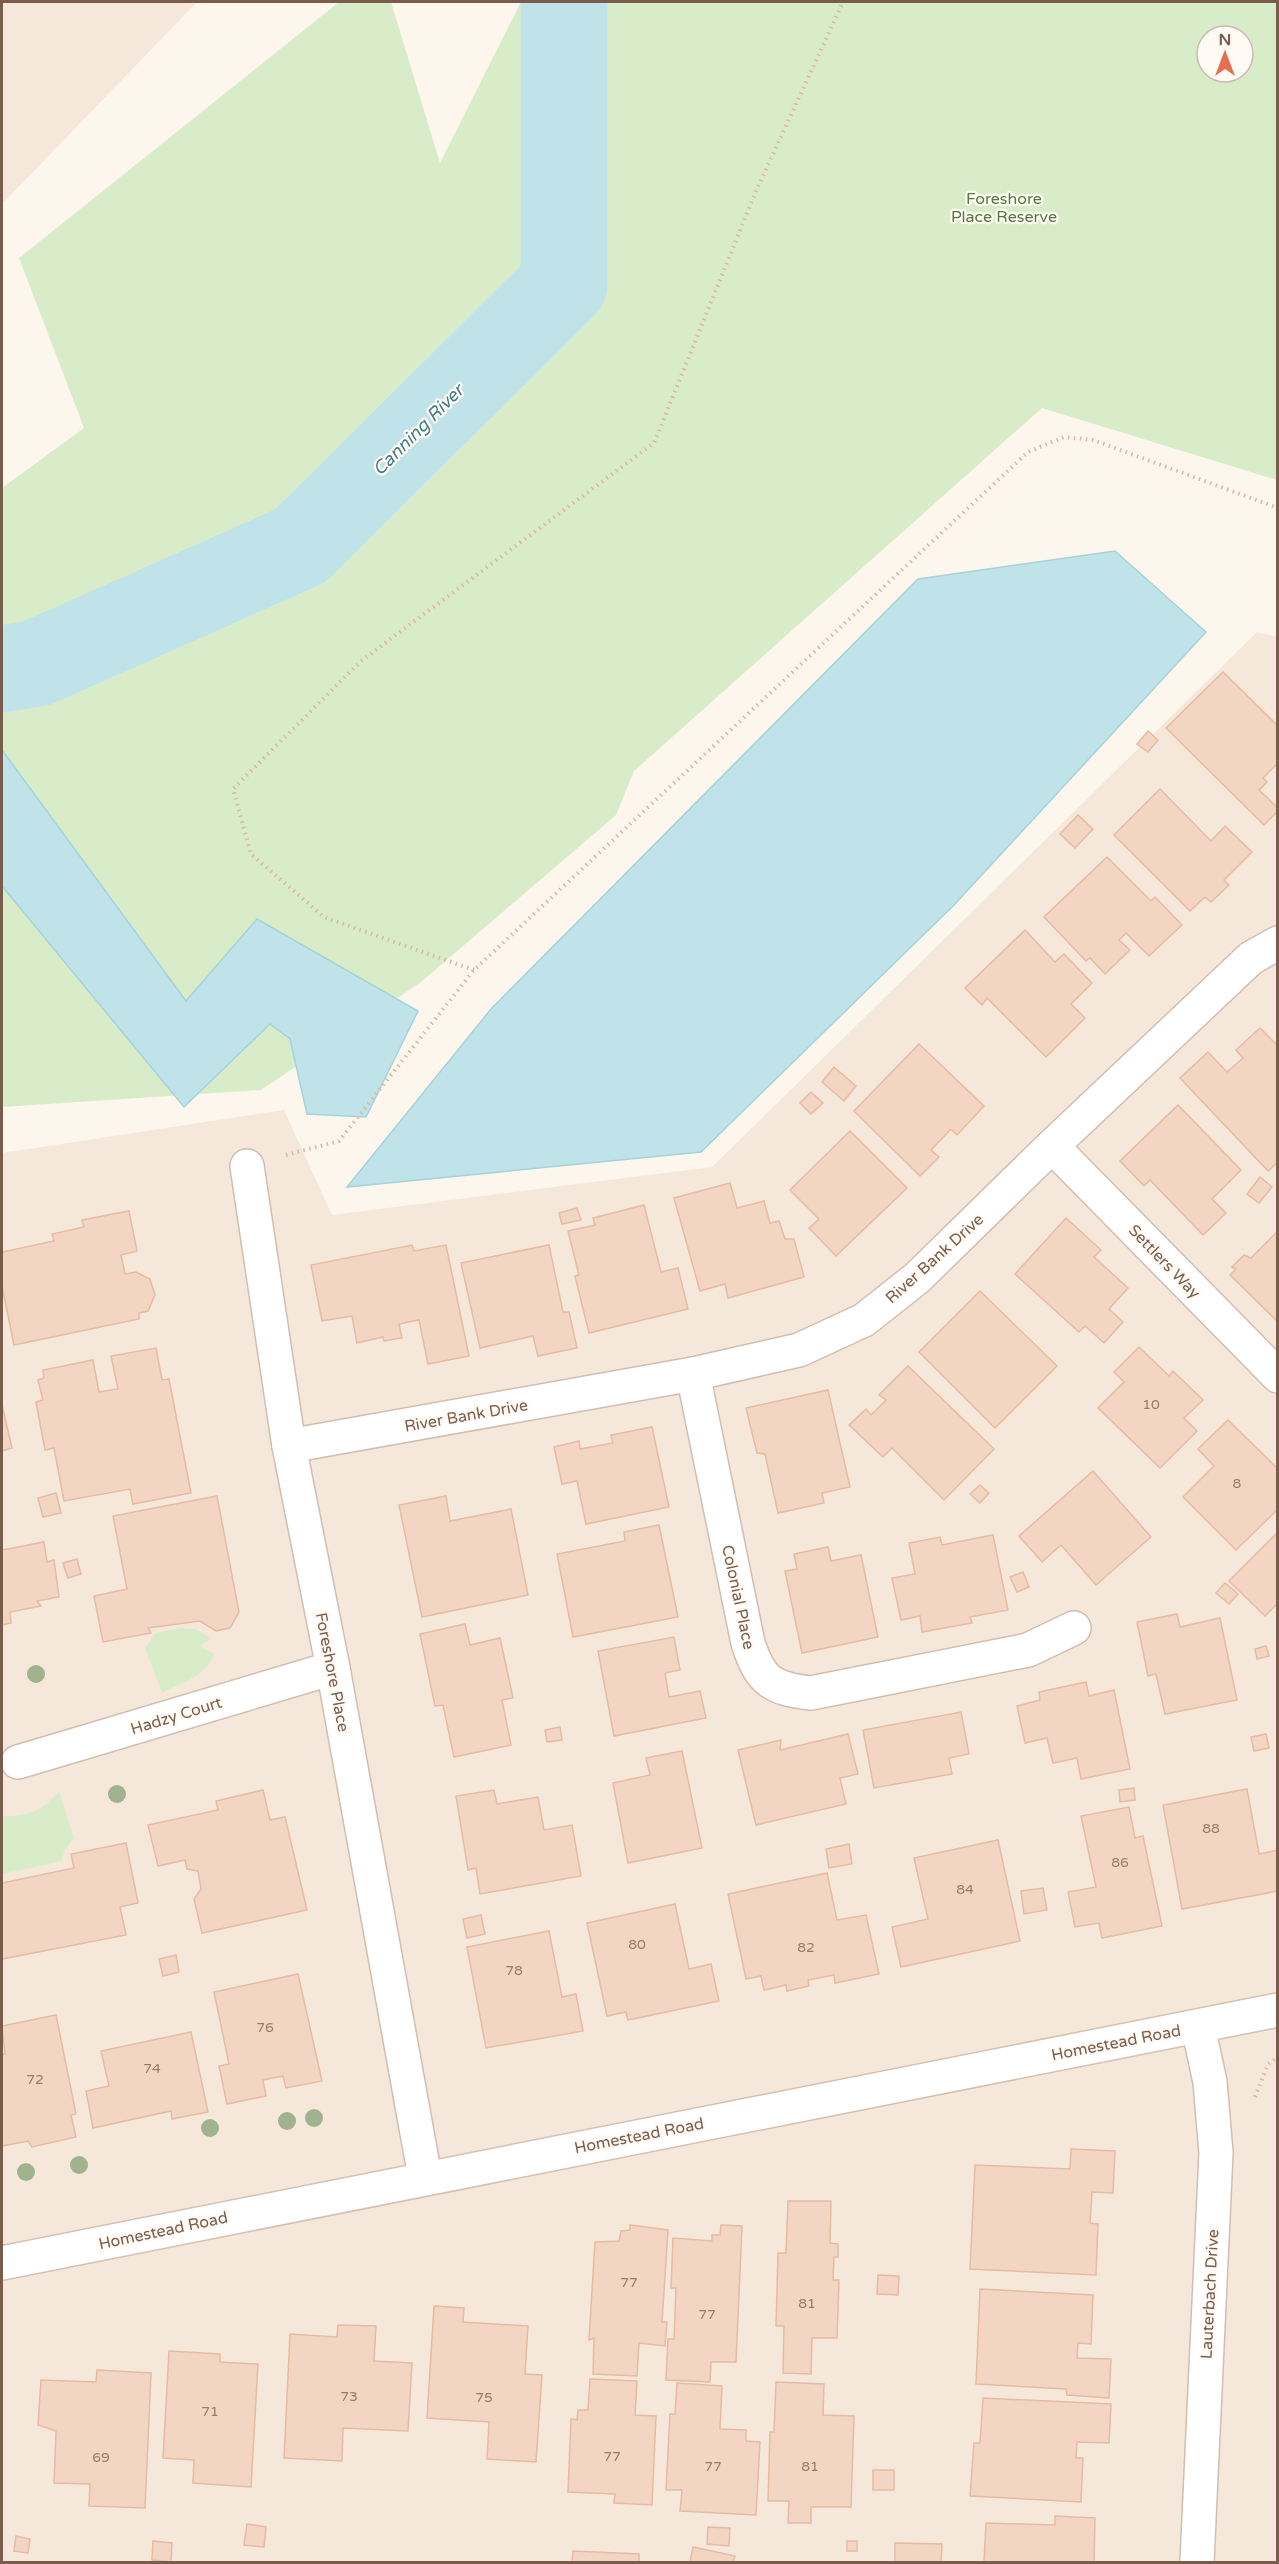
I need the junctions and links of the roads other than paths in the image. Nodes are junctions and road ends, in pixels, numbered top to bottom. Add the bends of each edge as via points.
1 (1278, 943) edge
2 (1052, 1146) junction
3 (247, 1166) road end
4 (693, 1374) junction
5 (1278, 1376) edge
6 (290, 1446) junction
7 (1074, 1628) dead end
8 (333, 1668) junction
9 (18, 1762) dead end
10 (1278, 2010) edge
11 (1198, 2026) junction
12 (424, 2177) junction
13 (2, 2263) edge
14 (1197, 2562) edge

1 - 2 street, River Bank Drive via 1251,958
2 - 4 street, River Bank Drive via 917,1278 864,1320 799,1350
2 - 5 street, Settlers Way
3 - 6 street, Foreshore Place
4 - 6 street, River Bank Drive
4 - 7 street, Colonial Place via 748,1643 757,1670 784,1690 811,1693 1028,1650
6 - 8 street, Foreshore Place
8 - 9 street, Hadzy Court
8 - 12 street, Foreshore Place
10 - 11 street, Homestead Road
11 - 12 street, Homestead Road
11 - 14 street, Lauterbach Drive via 1210,2082 1216,2152
12 - 13 street, Homestead Road

